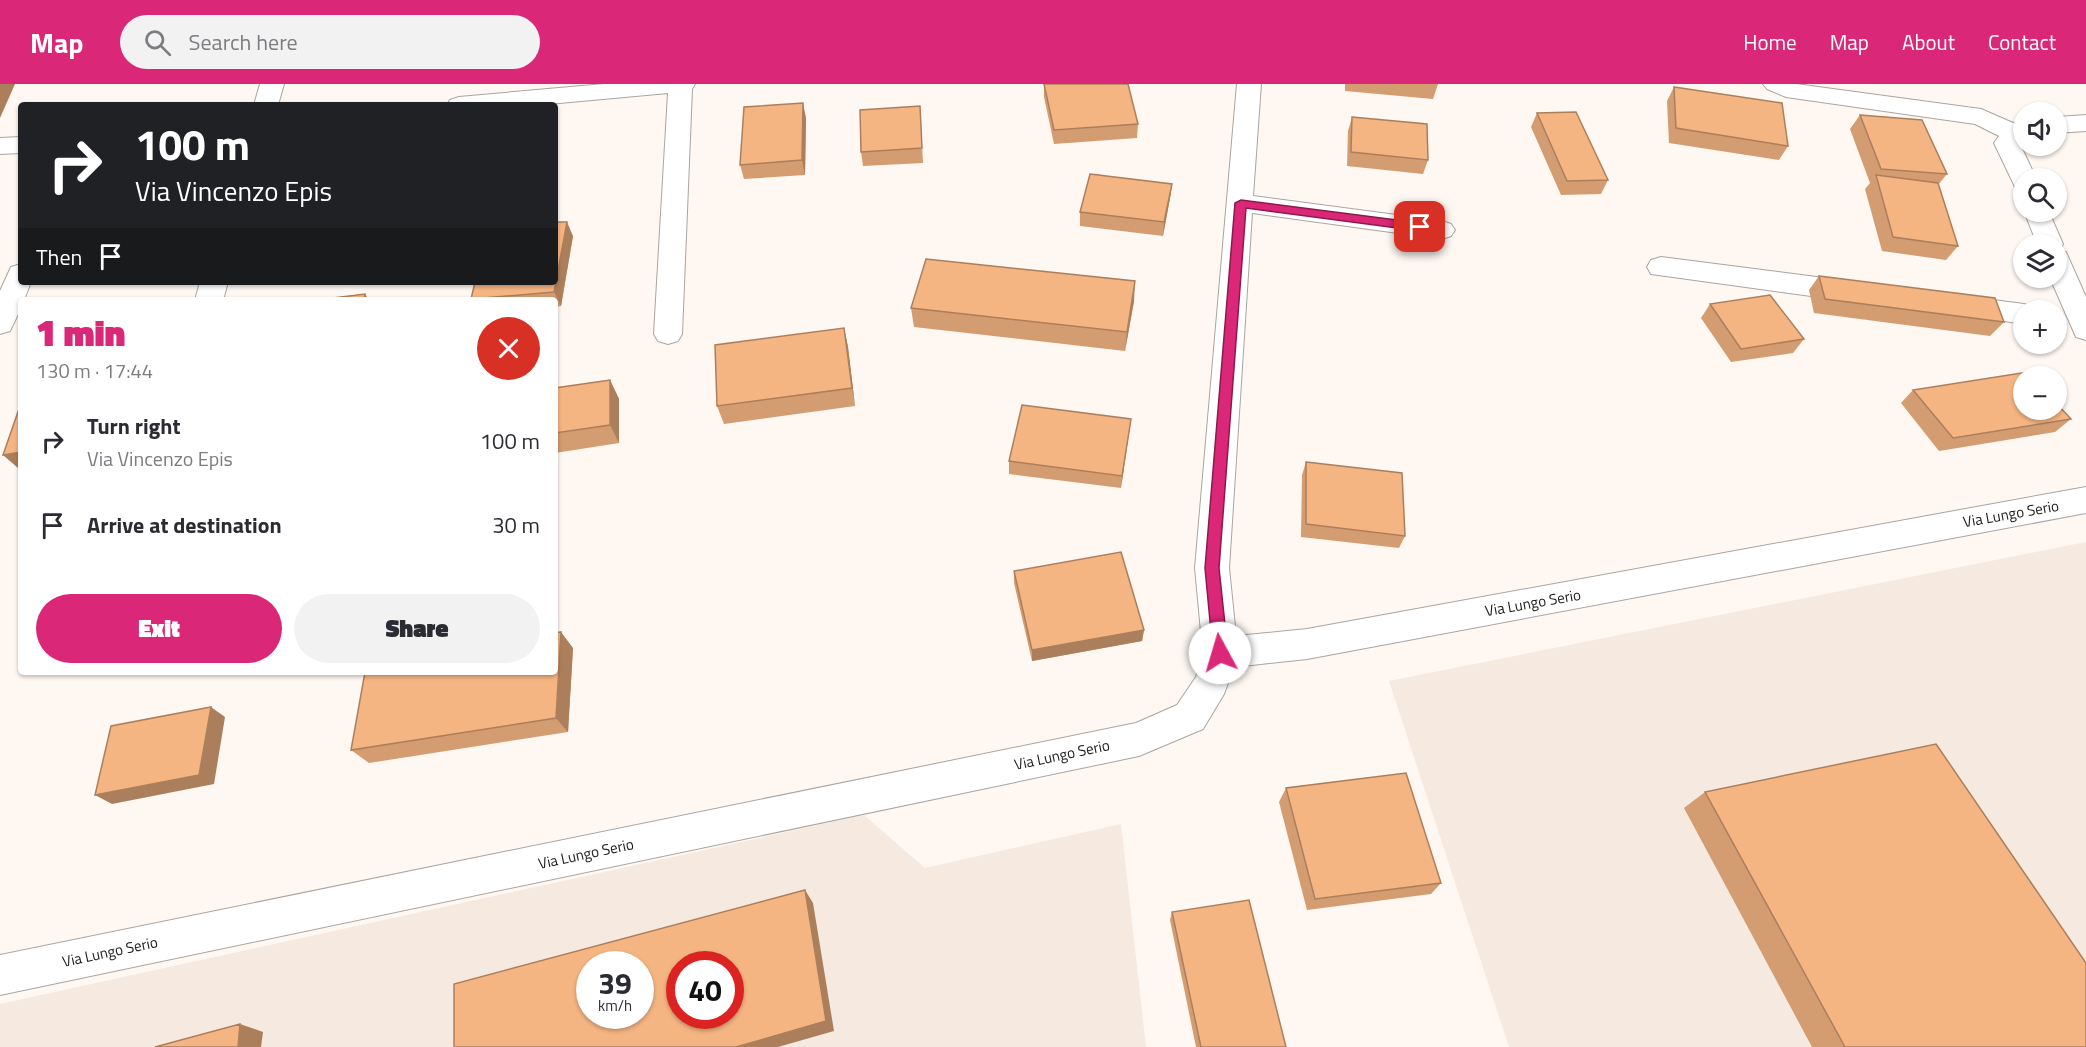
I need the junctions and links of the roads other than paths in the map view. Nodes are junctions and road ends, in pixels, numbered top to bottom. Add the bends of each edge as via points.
1 (272, 84) edge
2 (682, 84) edge
3 (1249, 84) edge
4 (1775, 84) edge
5 (610, 88) edge
6 (267, 102) edge
7 (486, 102) edge
8 (2086, 123) edge
9 (2067, 124) edge
10 (2013, 128) edge
11 (2013, 137) edge
12 (18, 145) edge
13 (0, 146) edge
14 (2018, 168) edge
15 (1241, 203) junction
16 (1443, 230) dead end
17 (1661, 267) dead end
18 (18, 281) edge
19 (2064, 288) edge
20 (1883, 296) edge
21 (1930, 302) edge
22 (2013, 313) edge
23 (0, 324) edge
24 (2075, 324) edge
25 (668, 334) dead end
26 (2086, 501) edge
27 (1220, 653) junction
28 (0, 975) edge

1 - 6 street
2 - 5 street
2 - 25 street
3 - 15 street
4 - 10 street via 1786,90 1981,117
5 - 7 street
8 - 9 street
11 - 14 street via 2007,143
12 - 13 street
15 - 16 street
15 - 27 street via 1212,568
17 - 20 street
18 - 23 street
19 - 24 street
21 - 22 street
26 - 27 street, Via Lungo Serio via 1307,644
27 - 28 street, Via Lungo Serio via 1212,683 1190,717 1139,739

